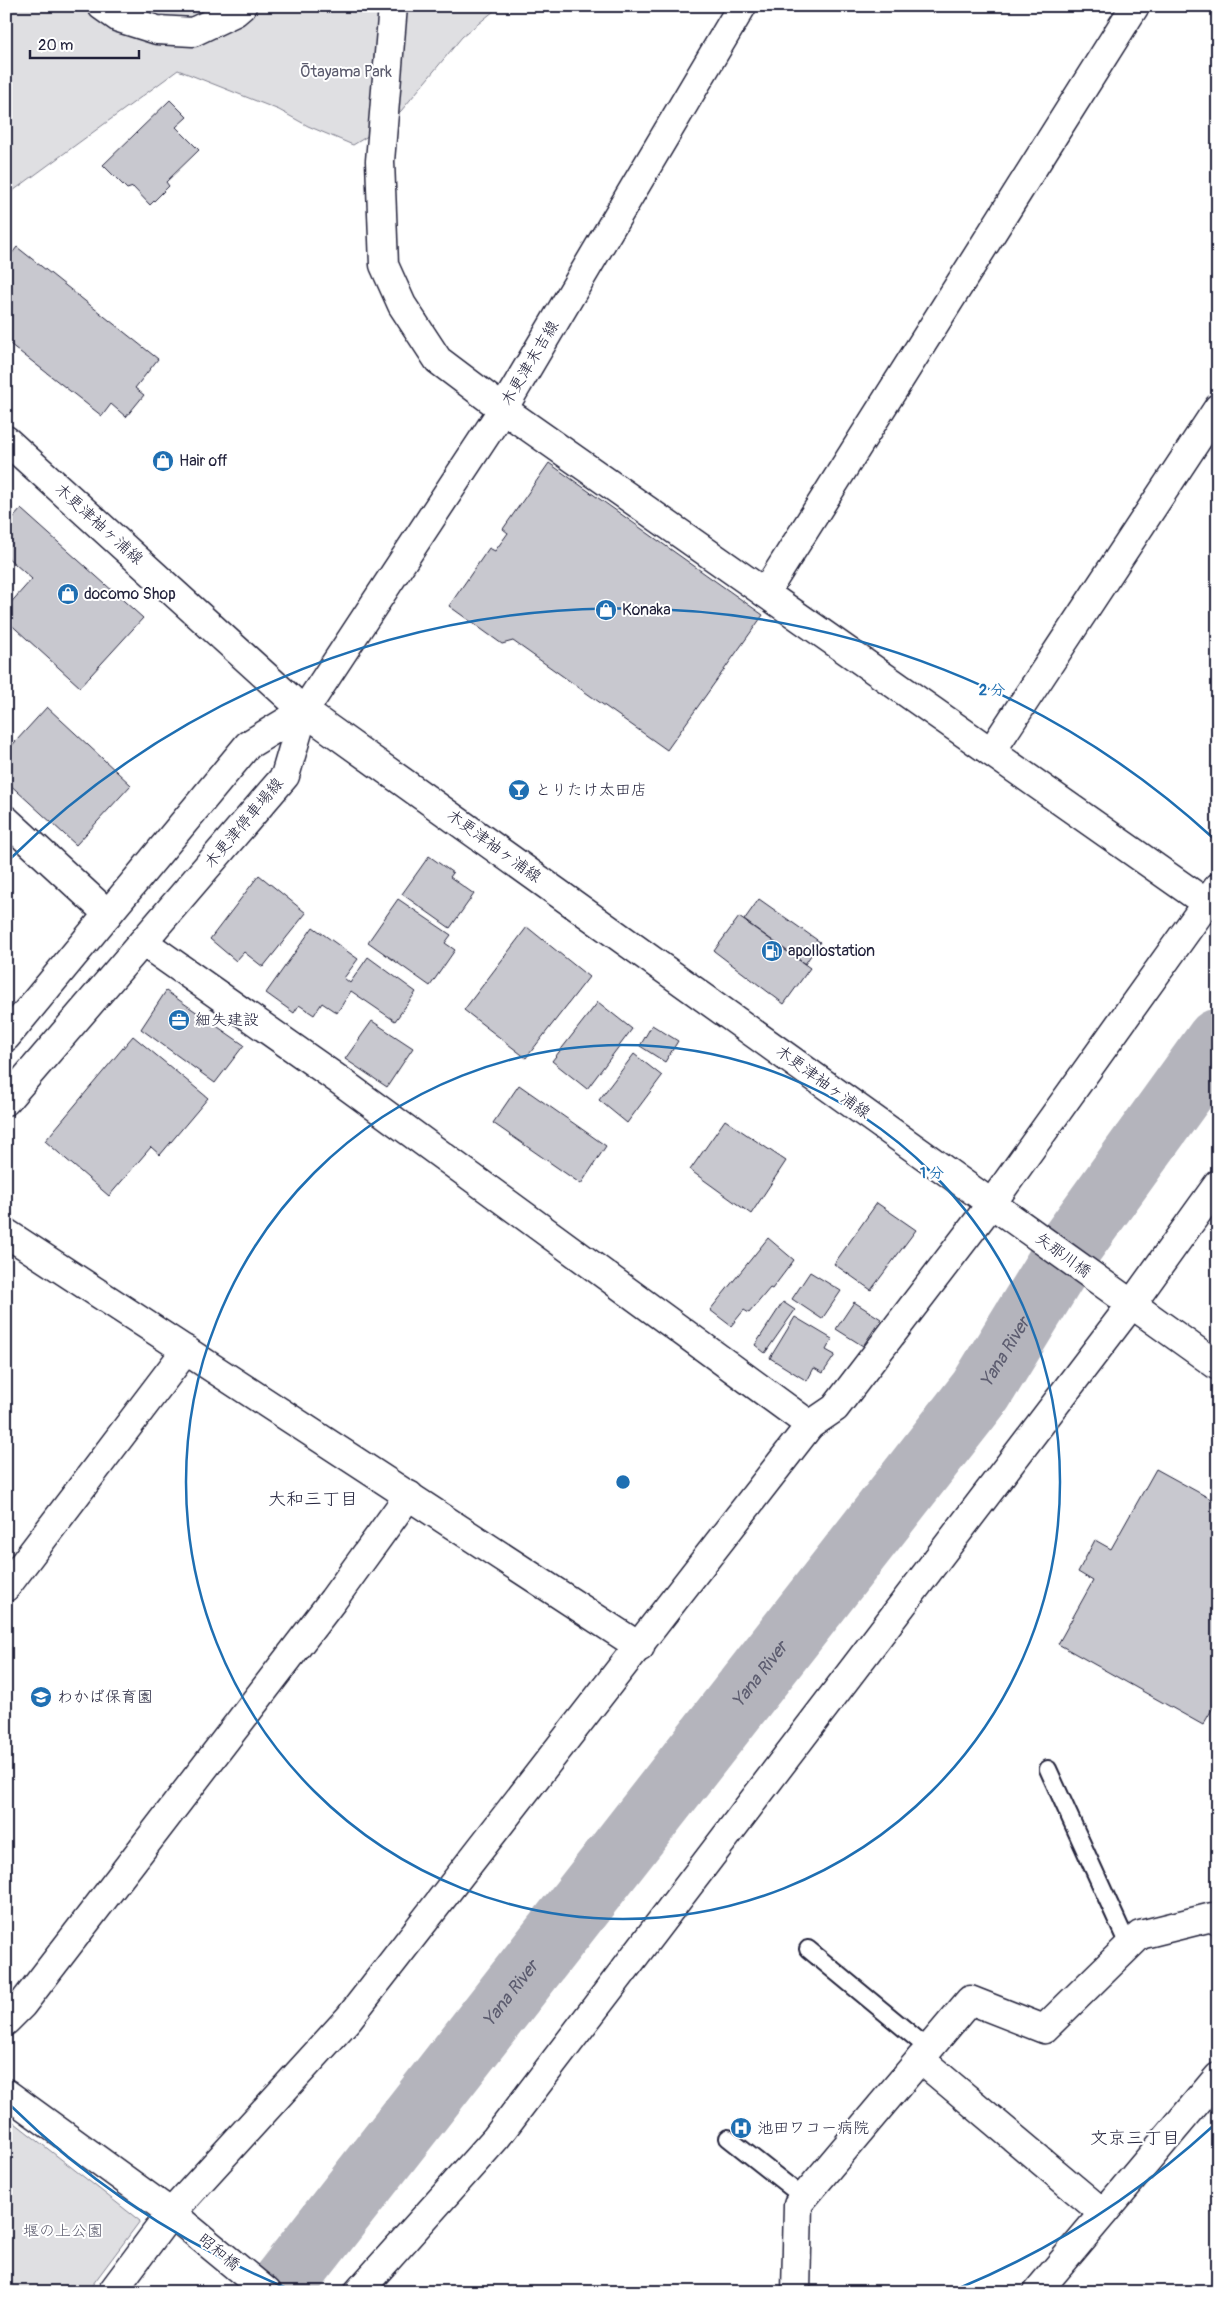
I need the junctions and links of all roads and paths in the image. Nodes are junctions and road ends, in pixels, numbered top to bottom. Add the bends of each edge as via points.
1 (102, 6) edge
2 (242, 6) edge
3 (393, 6) edge
4 (742, 6) edge
5 (1135, 6) edge
6 (1218, 408) edge
7 (503, 409) junction
8 (6, 440) edge
9 (765, 593) junction
10 (304, 711) junction
11 (991, 752) junction
12 (6, 820) edge
13 (1212, 895) edge
14 (108, 914) junction
15 (143, 942) junction
16 (6, 1037) edge
17 (6, 1100) edge
18 (1218, 1184) edge
19 (1002, 1210) junction
20 (6, 1233) edge
21 (1123, 1300) junction
22 (186, 1350) junction
23 (1218, 1366) edge
24 (810, 1425) junction
25 (408, 1495) junction
26 (6, 1587) edge
27 (640, 1646) junction
28 (1048, 1769) dead end
29 (1218, 1922) edge
30 (1129, 1947) junction
31 (808, 1949) dead end
32 (6, 2021) edge
33 (925, 2054) junction
34 (1218, 2076) edge
35 (6, 2093) edge
36 (728, 2138) dead end
37 (803, 2197) junction
38 (171, 2213) junction
39 (1103, 2213) junction
40 (112, 2292) edge
41 (267, 2292) edge
42 (358, 2292) edge
43 (796, 2292) edge
44 (1037, 2292) edge

1 - 2 street via 120,18 157,30 193,32
3 - 7 street via 380,161 384,265 402,305 438,360
4 - 7 street, 木更津末吉線
5 - 9 street
6 - 11 street
7 - 9 street
7 - 10 street, 木更津末吉線
8 - 10 street, 木更津袖ヶ浦線
9 - 11 street
10 - 14 street via 248,745
10 - 15 street, 木更津停車場線 via 285,776
10 - 19 street, 木更津袖ヶ浦線
11 - 13 street
12 - 14 street
13 - 19 street
14 - 16 street
15 - 17 street, 木更津停車場線
15 - 24 street via 347,1086
18 - 21 street
19 - 21 street, 矢那川橋
19 - 24 street via 835,1408
20 - 22 street
21 - 23 street
21 - 42 street via 496,2138
22 - 25 street
22 - 26 street
24 - 27 street
25 - 27 street
25 - 32 street via 327,1608 22,2005
27 - 38 street via 349,2018
28 - 30 lane
29 - 30 street via 1212,1916 1140,1935
30 - 33 street via 1044,2028 970,2000
31 - 33 lane
33 - 37 street
33 - 39 street
34 - 39 street
35 - 38 street, 昭和橋
36 - 37 lane
37 - 43 street via 798,2204
38 - 40 street
38 - 41 street, 昭和橋
39 - 44 street

